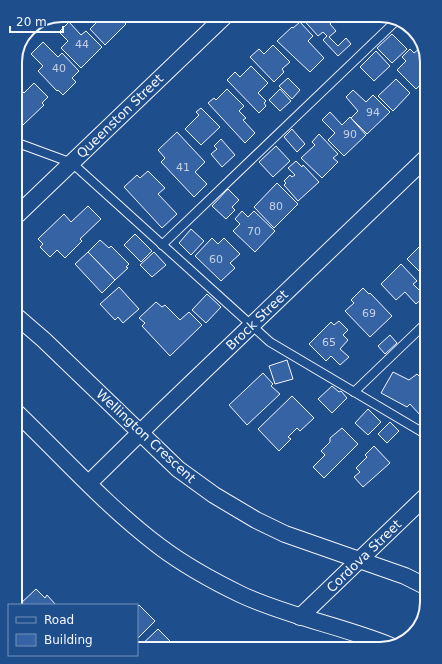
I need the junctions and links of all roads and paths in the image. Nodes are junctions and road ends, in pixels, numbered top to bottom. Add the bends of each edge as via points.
1 (219, 22) edge
2 (392, 24) edge
3 (22, 145) edge
4 (72, 163) junction
5 (420, 164) edge
6 (22, 211) edge
7 (162, 245) junction
8 (22, 321) edge
9 (251, 325) junction
10 (420, 329) edge
11 (354, 392) junction
12 (22, 418) edge
13 (420, 431) edge
14 (140, 433) junction
15 (89, 483) junction
16 (420, 502) edge
17 (360, 560) junction
18 (420, 584) edge
19 (300, 617) junction
20 (380, 642) edge

1 - 4 street, Queenston Street
2 - 7 lane
3 - 4 lane
4 - 6 street, Queenston Street
4 - 7 lane
5 - 9 street, Brock Street
7 - 9 lane
8 - 14 street, Wellington Crescent
9 - 11 lane via 270,342
9 - 14 street, Brock Street
10 - 11 lane
11 - 13 lane
12 - 15 street
14 - 15 street, Brock Street
14 - 17 street, Wellington Crescent via 196,483 250,516 285,534
15 - 19 street via 125,518 176,558 243,595
16 - 17 street, Cordova Street
17 - 18 street, Wellington Crescent
17 - 19 street, Cordova Street
19 - 20 street

